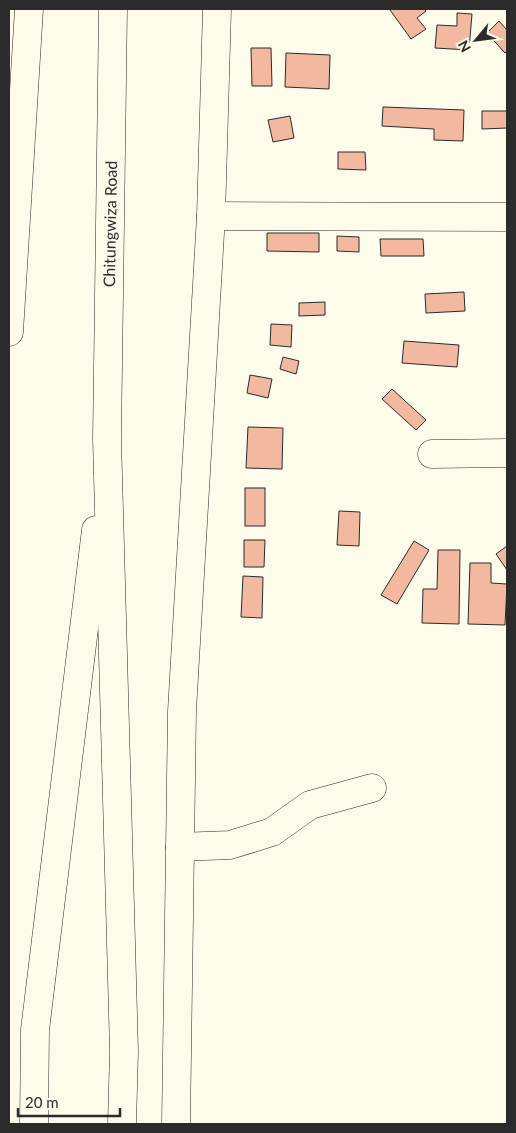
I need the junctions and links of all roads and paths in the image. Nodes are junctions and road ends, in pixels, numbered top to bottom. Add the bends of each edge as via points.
1 (29, 9) edge
2 (113, 9) edge
3 (217, 9) edge
4 (211, 216) junction
5 (507, 218) edge
6 (9, 332) edge
7 (107, 439) junction
8 (507, 453) edge
9 (432, 454) dead end
10 (372, 788) dead end
11 (180, 848) junction
12 (34, 1124) edge
13 (122, 1124) edge
14 (176, 1124) edge

1 - 6 main road
2 - 7 main road, Chitungwiza Road
3 - 4 main road
4 - 5 main road
4 - 11 main road via 182,711
7 - 12 main road via 35,1030
7 - 13 main road via 124,1051
8 - 9 main road
10 - 11 main road via 310,805 272,832 230,844
11 - 14 main road

